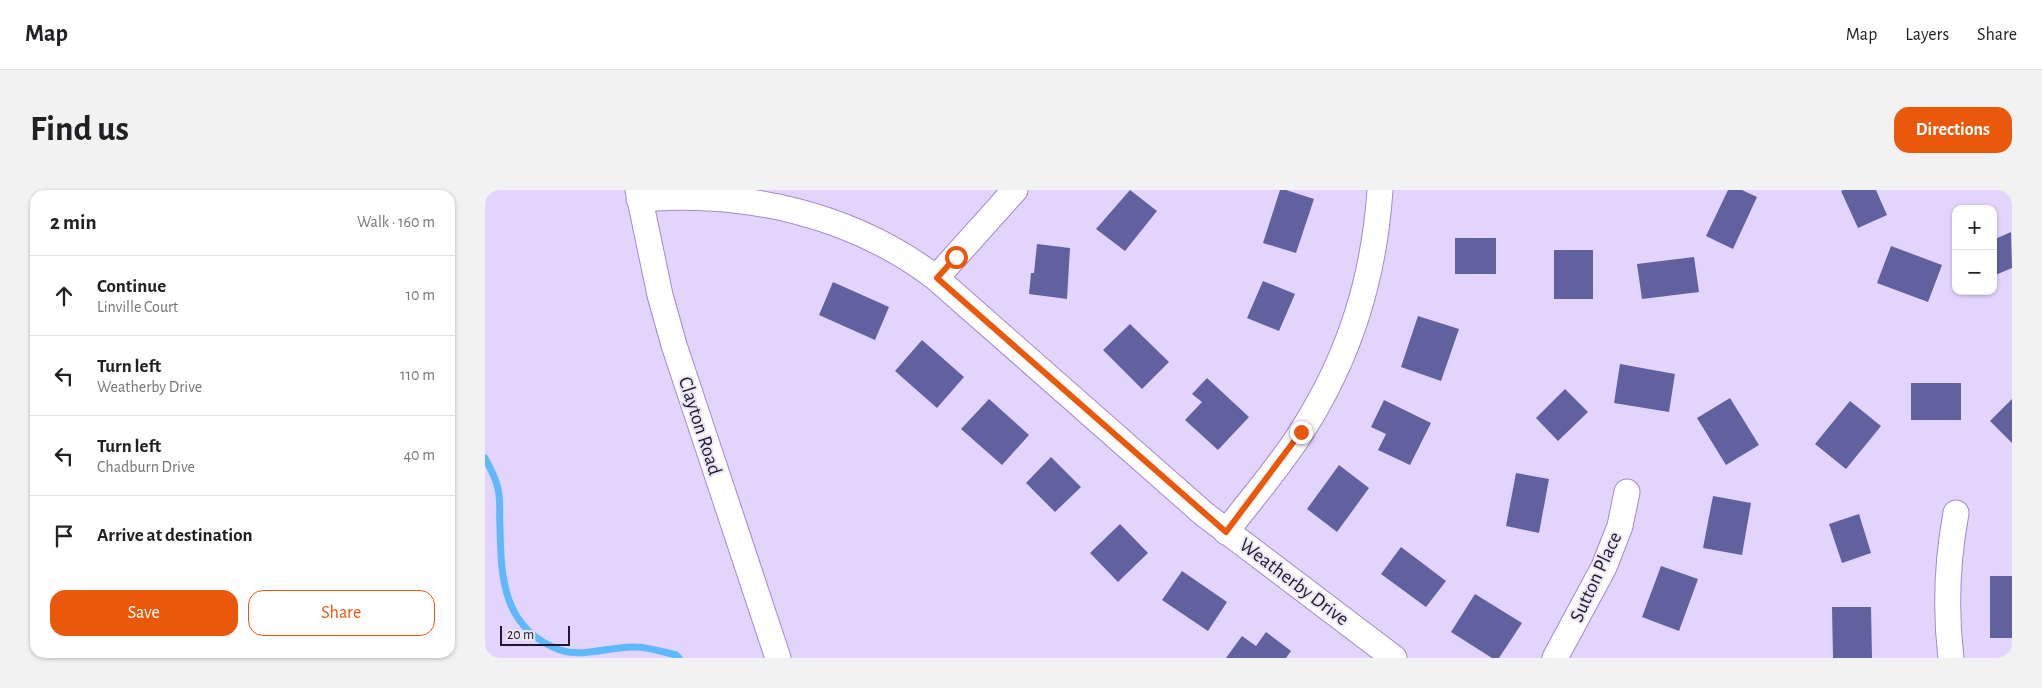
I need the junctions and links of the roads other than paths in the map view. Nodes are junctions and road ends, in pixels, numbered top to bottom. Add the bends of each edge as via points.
1 (1015, 190) edge
2 (1380, 190) edge
3 (639, 195) edge
4 (937, 278) junction
5 (1627, 492) dead end
6 (1956, 513) dead end
7 (1226, 532) junction
8 (777, 658) edge
9 (1394, 658) edge
10 (1555, 658) edge
11 (1951, 658) edge

1 - 4 street
2 - 7 street via 1377,230 1367,284 1351,336 1329,385 1301,432
3 - 4 street, Weatherby Drive via 689,193 735,196 827,217 869,234
3 - 8 street, Clayton Road via 674,345
4 - 7 street, Weatherby Drive
5 - 10 street, Sutton Place via 1620,526 1604,567
6 - 11 street via 1946,588
7 - 9 street, Weatherby Drive

